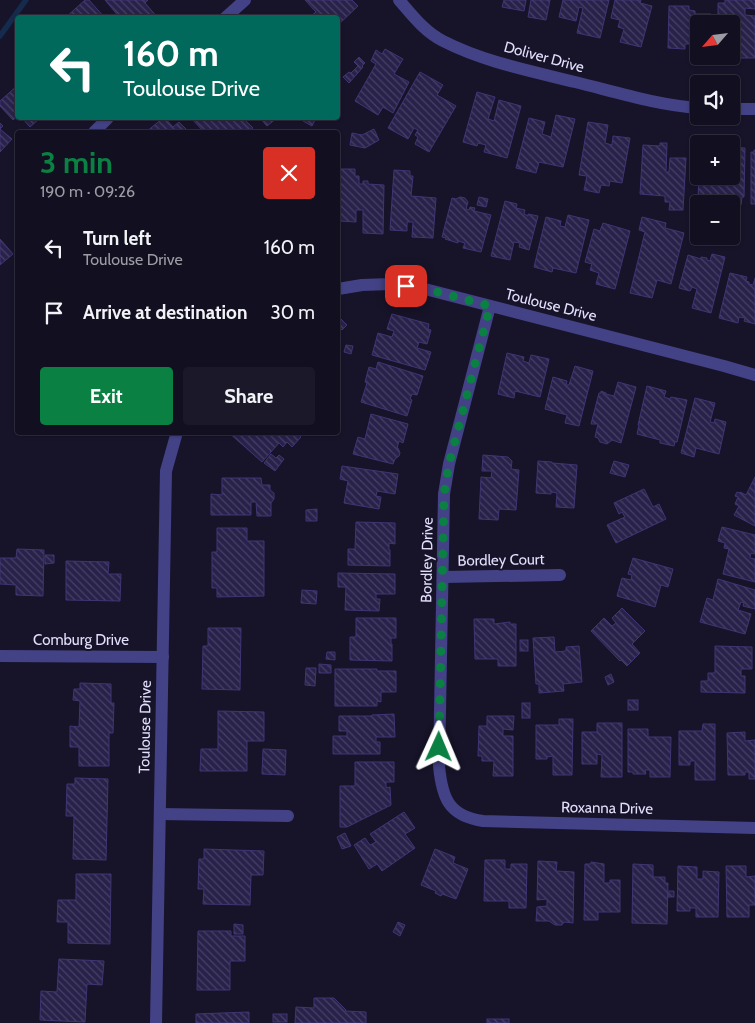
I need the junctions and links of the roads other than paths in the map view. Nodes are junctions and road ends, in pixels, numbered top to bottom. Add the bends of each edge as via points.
1 (245, 0) edge
2 (398, 0) edge
3 (228, 15) edge
4 (690, 107) edge
5 (740, 109) edge
6 (755, 109) edge
7 (106, 120) edge
8 (96, 130) edge
9 (340, 289) edge
10 (490, 306) junction
11 (755, 375) edge
12 (176, 435) edge
13 (560, 575) dead end
14 (443, 577) junction
15 (0, 656) edge
16 (163, 657) junction
17 (160, 814) junction
18 (459, 814) joint
19 (288, 816) dead end
20 (755, 828) edge
21 (156, 1023) edge

1 - 3 street
2 - 4 street, Doliver Drive via 422,27 443,41 478,56 635,97
5 - 6 street
7 - 8 street
9 - 10 street, Toulouse Drive via 391,284 422,288
10 - 11 street, Toulouse Drive
10 - 14 street, Bordley Drive via 449,464 444,494
12 - 16 street, Toulouse Drive via 166,472
13 - 14 street, Bordley Court
14 - 18 street, Bordley Drive via 439,766 446,797
15 - 16 street, Comburg Drive
16 - 17 street, Toulouse Drive
17 - 19 street
17 - 21 street, Toulouse Drive
18 - 20 street, Roxanna Drive via 483,821

